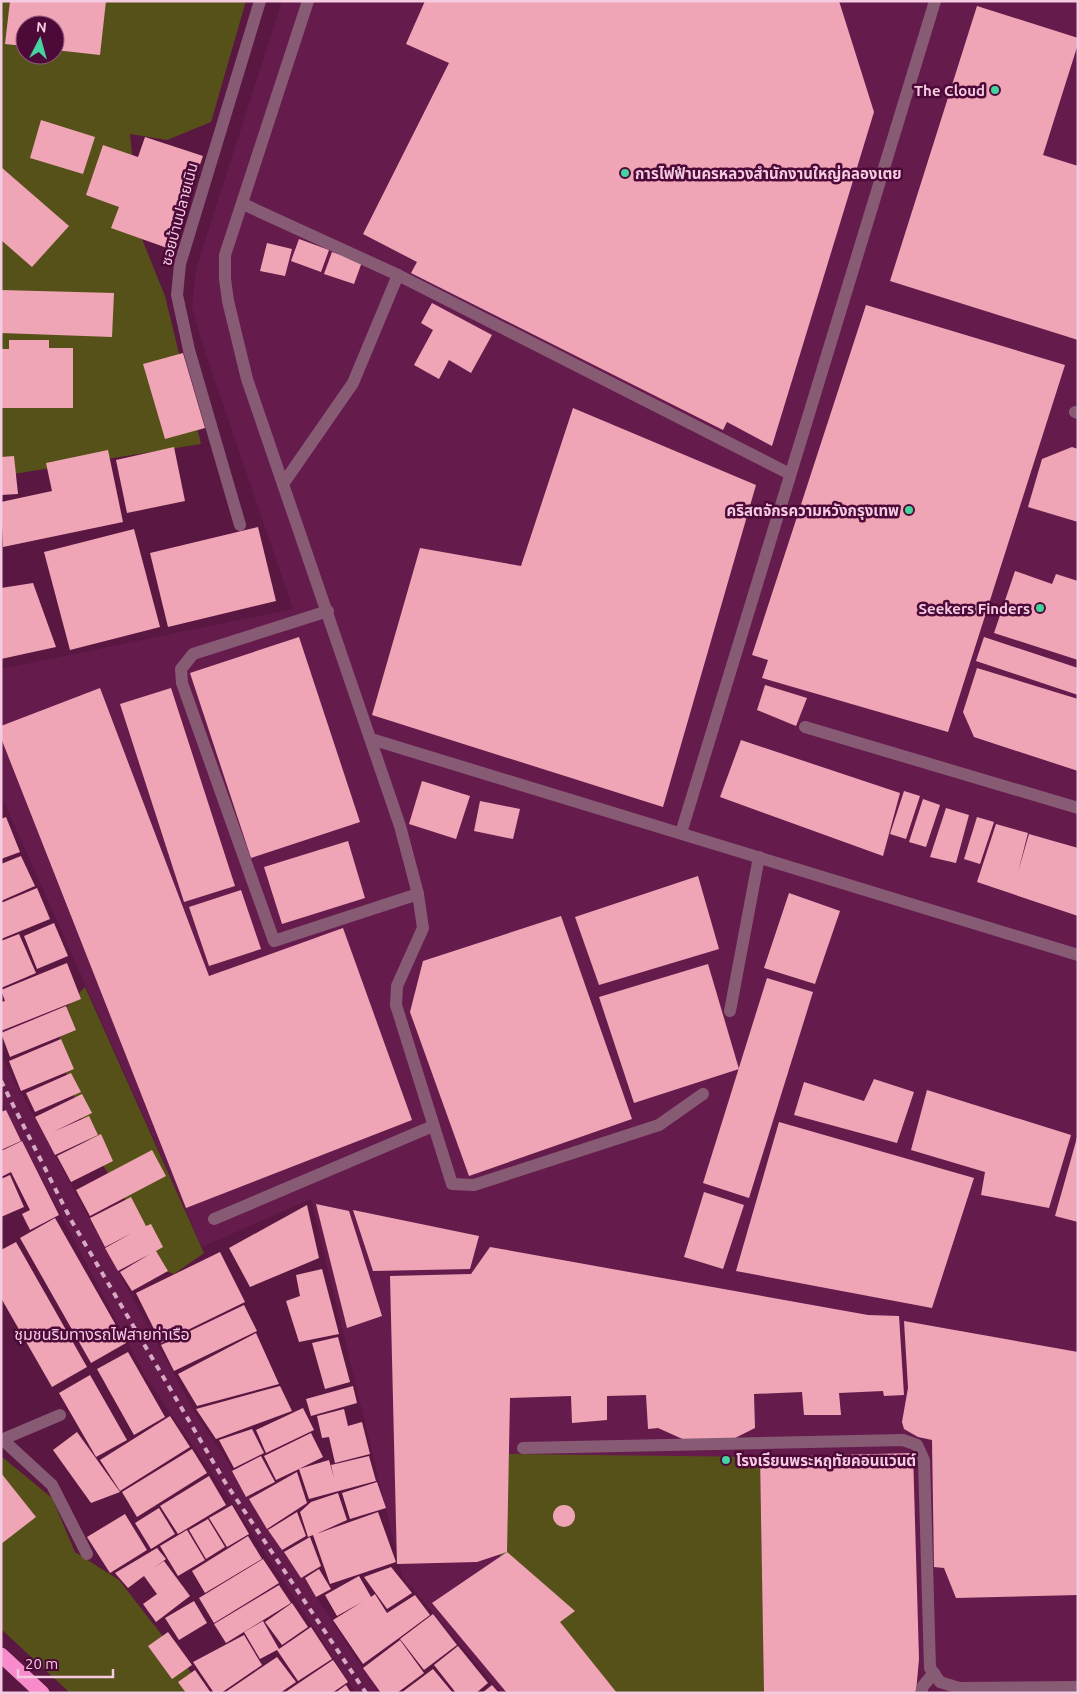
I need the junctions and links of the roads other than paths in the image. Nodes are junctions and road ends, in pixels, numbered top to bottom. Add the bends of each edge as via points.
1 (260, 1) edge
2 (308, 1) edge
3 (935, 1) edge
4 (243, 204) junction
5 (398, 275) junction
6 (790, 474) junction
7 (283, 484) junction
8 (240, 524) dead end
9 (328, 610) junction
10 (805, 727) dead end
11 (371, 739) junction
12 (1078, 808) edge
13 (681, 833) junction
14 (759, 857) junction
15 (418, 894) junction
16 (1078, 955) edge
17 (730, 1011) dead end
18 (703, 1094) dead end
19 (433, 1126) junction
20 (214, 1219) dead end
21 (60, 1415) dead end
22 (2, 1440) edge
23 (522, 1448) dead end
24 (86, 1554) dead end
25 (1, 1655) edge
26 (934, 1673) junction
27 (1078, 1687) edge
28 (42, 1693) edge
29 (921, 1693) edge

1 - 8 street, ซอยบ้านปลายเนิน via 180,264 177,295 189,350
2 - 4 street
3 - 6 street
4 - 5 street
4 - 7 street via 225,255 225,279 246,379
5 - 6 street
5 - 7 street via 353,383
6 - 13 street
7 - 9 street
9 - 11 street
9 - 15 street via 194,654 180,669 182,682 274,940
10 - 12 street
11 - 13 street
11 - 15 street via 400,826
13 - 14 street
14 - 16 street
14 - 17 street
15 - 19 street via 423,928 397,986 396,1006
18 - 19 street via 659,1125 474,1185 452,1184
19 - 20 street
21 - 22 street
22 - 24 street via 52,1485
23 - 26 street via 903,1440 917,1445 924,1460 928,1638 930,1668
25 - 28 highway
26 - 27 street via 940,1682 959,1688
26 - 29 street

